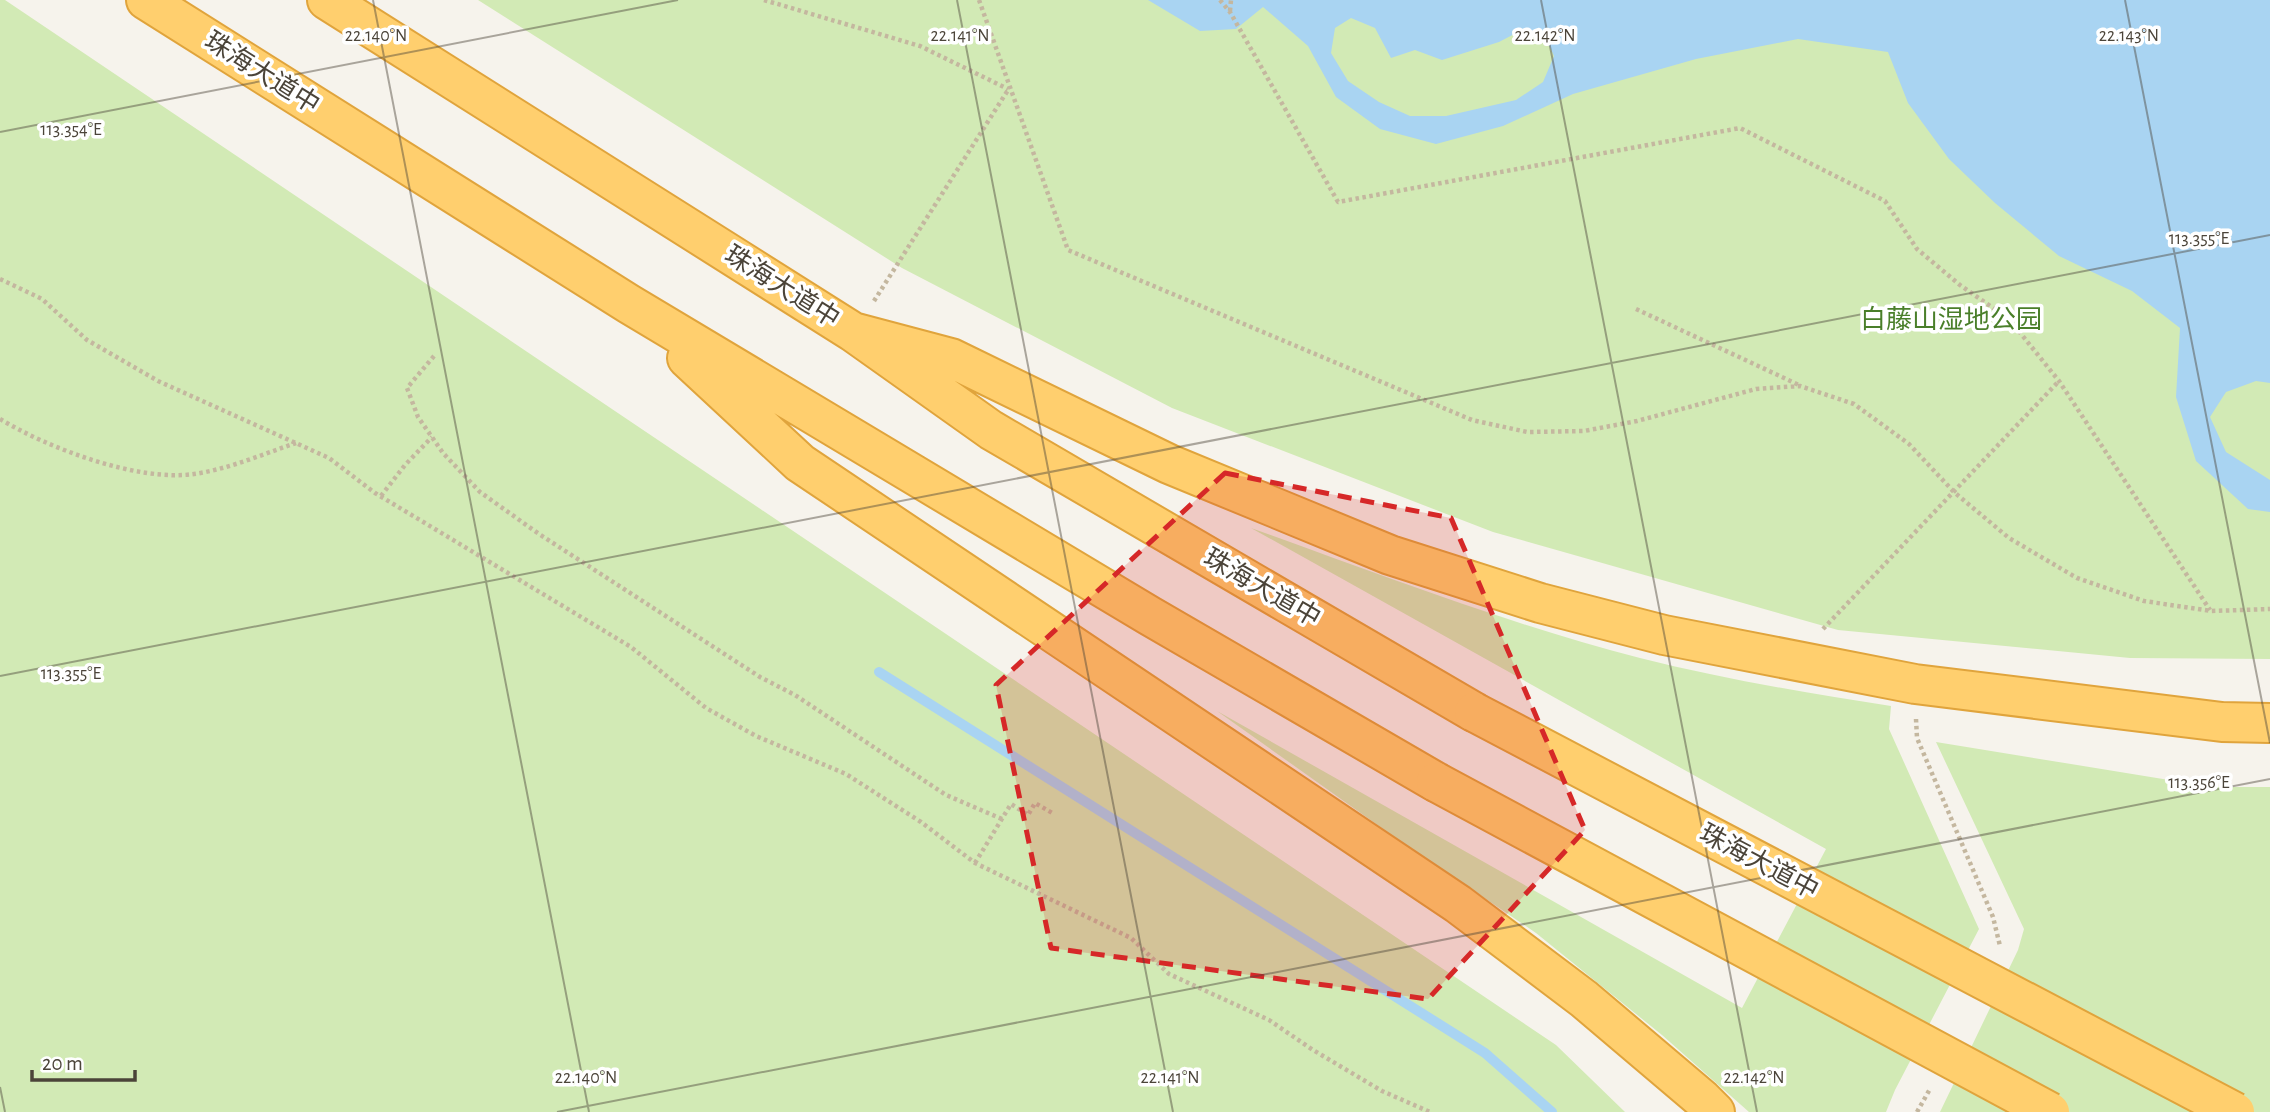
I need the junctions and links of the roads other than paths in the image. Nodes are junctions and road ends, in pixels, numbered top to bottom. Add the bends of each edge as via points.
1 (146, 0) edge
2 (327, 0) edge
3 (629, 304) junction
4 (853, 332) junction
5 (2270, 723) edge
6 (1714, 1112) edge
7 (2050, 1112) edge
8 (2235, 1112) edge

1 - 3 highway, 珠海大道中
2 - 4 highway, 珠海大道中
3 - 6 highway via 800,463 1458,904 1584,999
3 - 7 highway, 珠海大道中, bridge via 1436,782
4 - 5 highway via 951,358 1169,464 1390,555 1541,603 1664,635 1942,687 2222,722
4 - 8 highway, 珠海大道中, bridge via 991,429 1474,712

